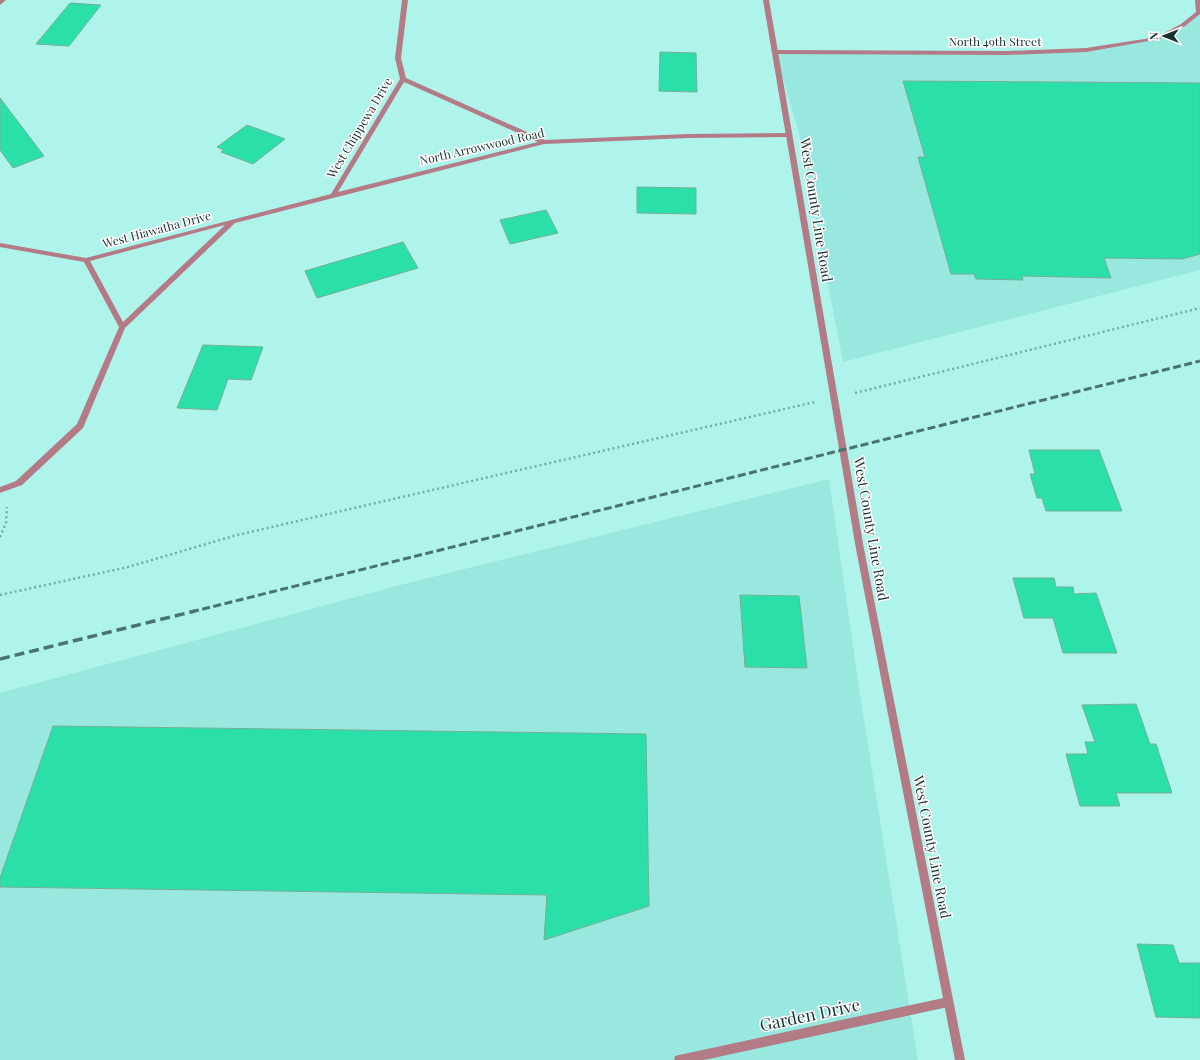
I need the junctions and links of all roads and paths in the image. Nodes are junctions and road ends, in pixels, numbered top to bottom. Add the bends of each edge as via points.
1 (3, 0) edge
2 (405, 0) edge
3 (766, 0) edge
4 (0, 3) edge
5 (1198, 3) edge
6 (775, 52) junction
7 (403, 78) junction
8 (790, 135) junction
9 (544, 142) junction
10 (333, 195) junction
11 (233, 221) junction
12 (0, 245) edge
13 (86, 260) junction
14 (1200, 308) edge
15 (122, 327) junction
16 (850, 394) dead end
17 (814, 402) dead end
18 (0, 490) edge
19 (5, 530) dead end
20 (0, 537) edge
21 (0, 594) edge
22 (948, 1002) junction
23 (679, 1060) edge
24 (960, 1060) edge

1 - 4 street
2 - 7 street, West Chippewa Drive via 398,58
3 - 6 street, West County Line Road
5 - 6 street, North 49th Street via 1198,13 1158,38 1086,50 1006,53
6 - 8 street, West County Line Road
7 - 9 street
7 - 10 street, West Chippewa Drive
8 - 9 street, North Arrowwood Road
8 - 22 street, West County Line Road via 860,549
9 - 10 street, North Arrowwood Road
10 - 11 street, North Arrowwood Road
11 - 13 street, West Hiawatha Drive
11 - 15 street
12 - 13 street, West Hiawatha Drive
13 - 15 street, West Hiawatha Drive
14 - 16 path
15 - 18 street via 80,426 18,483
17 - 21 path via 237,535 128,567
19 - 20 path
22 - 23 street, Garden Drive
22 - 24 street, West County Line Road

